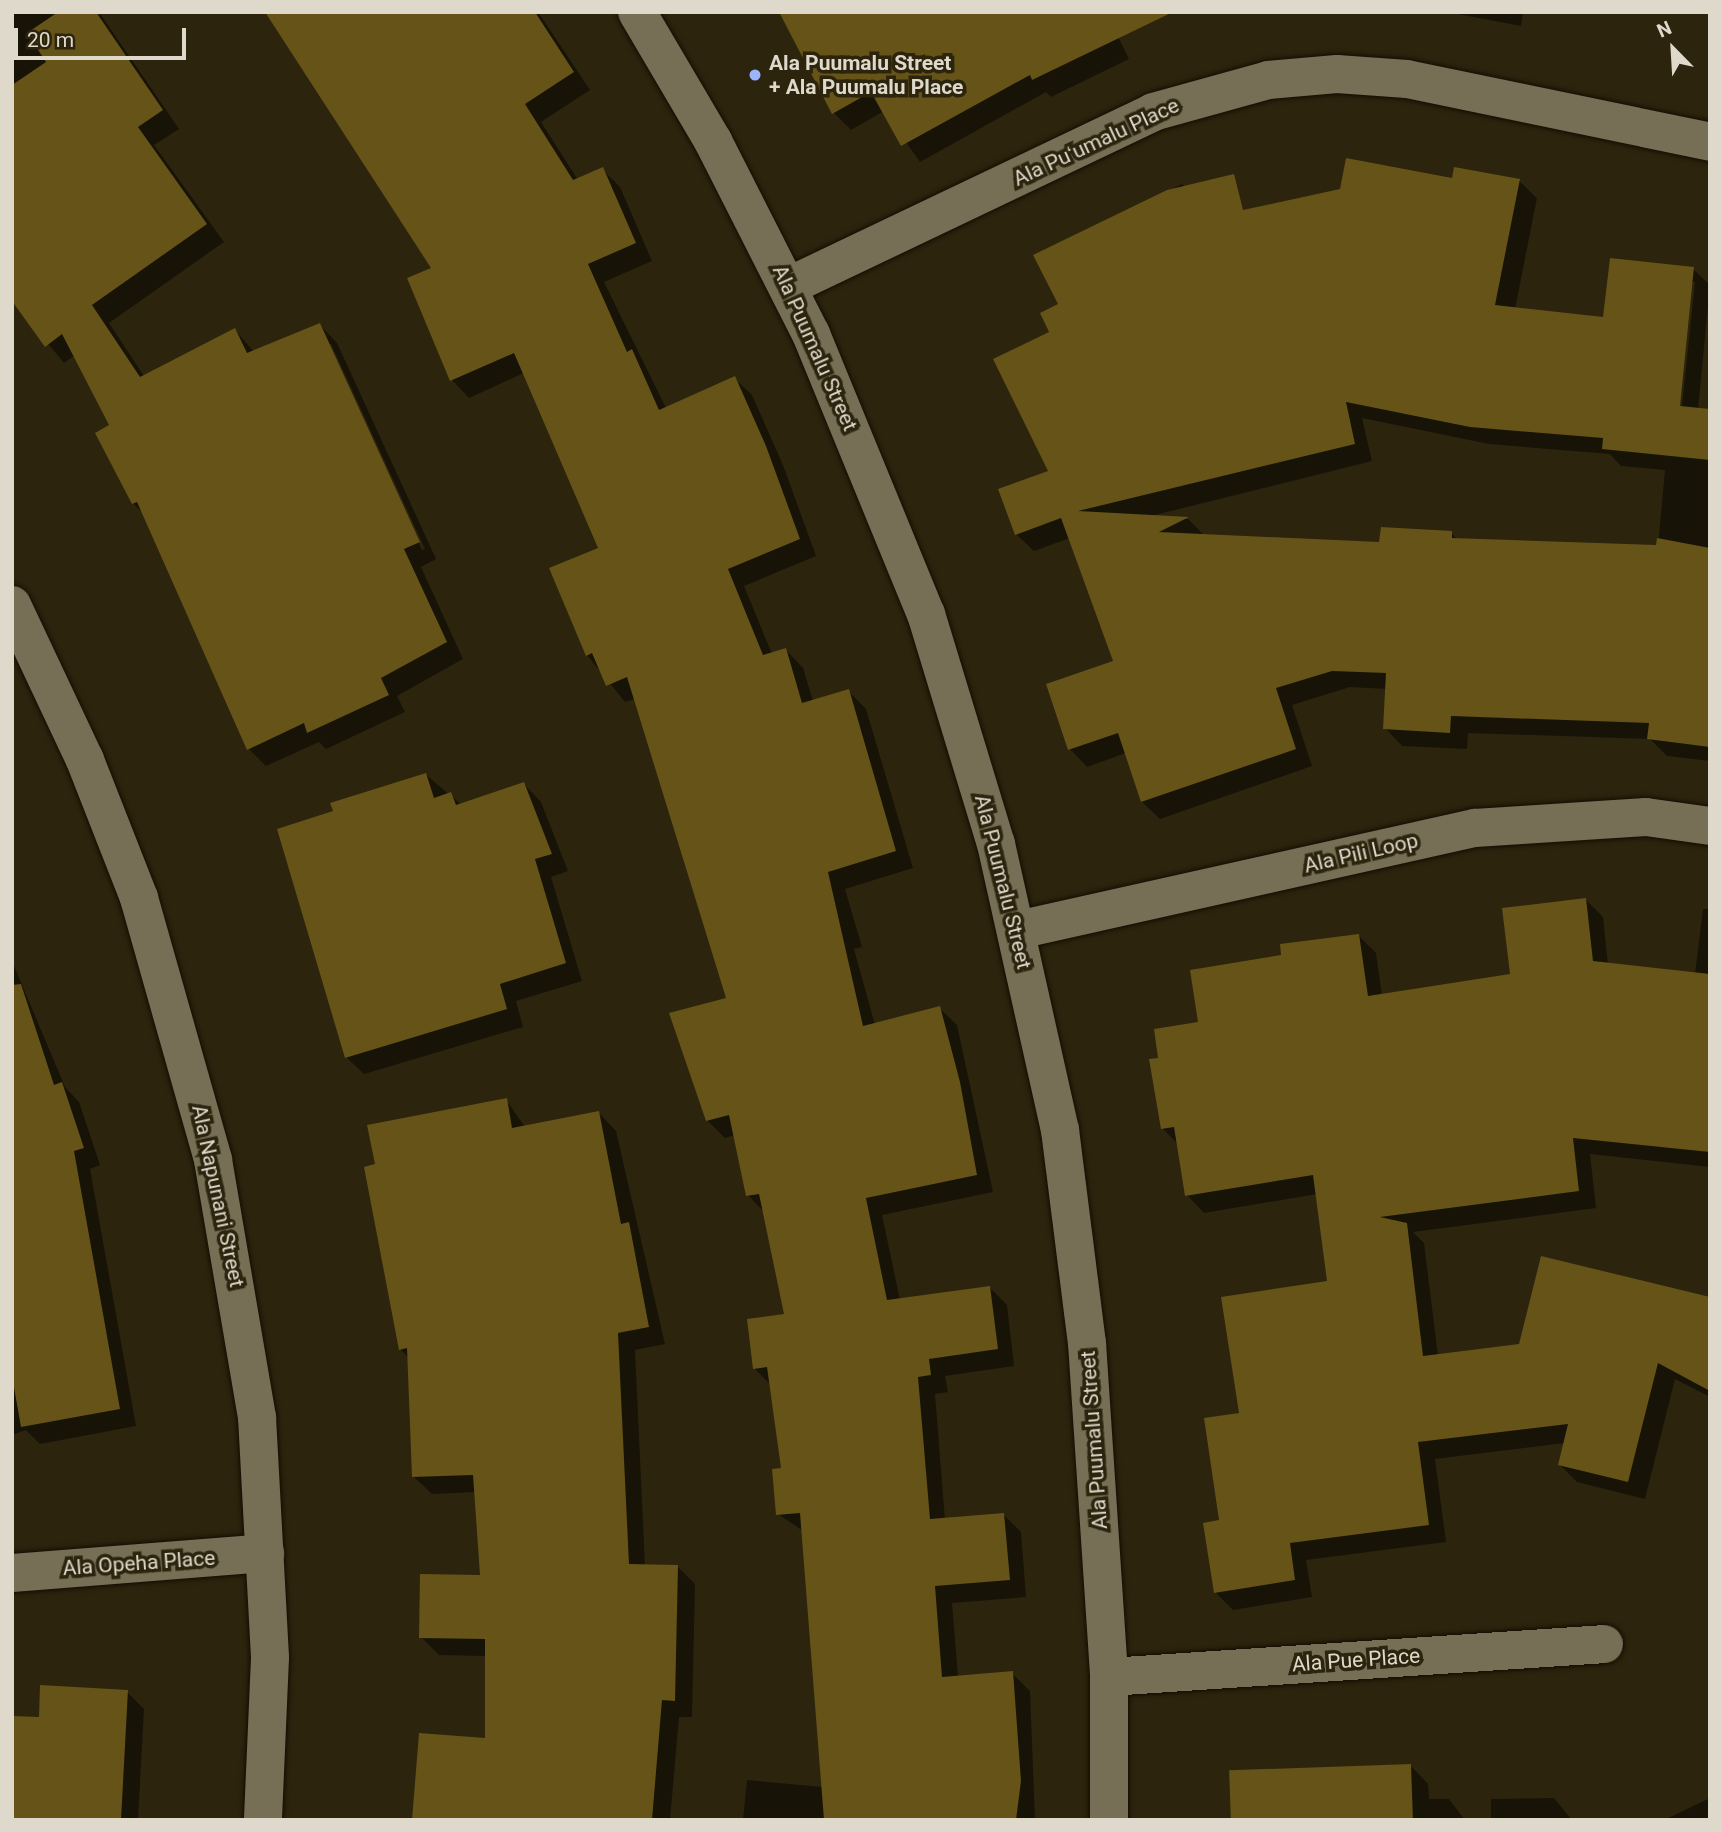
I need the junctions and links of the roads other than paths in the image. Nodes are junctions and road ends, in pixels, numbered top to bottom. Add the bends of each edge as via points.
1 (637, 12) edge
2 (1710, 142) edge
3 (789, 286) junction
4 (12, 605) edge
5 (1710, 826) edge
6 (1018, 930) junction
7 (265, 1553) junction
8 (12, 1573) edge
9 (1604, 1644) dead end
10 (1109, 1676) junction
11 (263, 1820) edge
12 (1110, 1820) edge

1 - 3 street, Ala Puumalu Street
2 - 3 street, Ala Puʻumalu Place via 1407,79 1337,74 1268,80 1153,112
3 - 6 street, Ala Puumalu Street via 926,614
4 - 7 street, Ala Napunani Street via 85,760 134,885 183,1048 239,1284
5 - 6 street, Ala Pili Loop via 1646,817 1475,828
6 - 10 street, Ala Puumalu Street via 1074,1230
7 - 8 street, Ala Opeha Place
7 - 11 street, Ala Napunani Street via 270,1658
9 - 10 street, Ala Pue Place
10 - 12 street, Ala Puumalu Street

